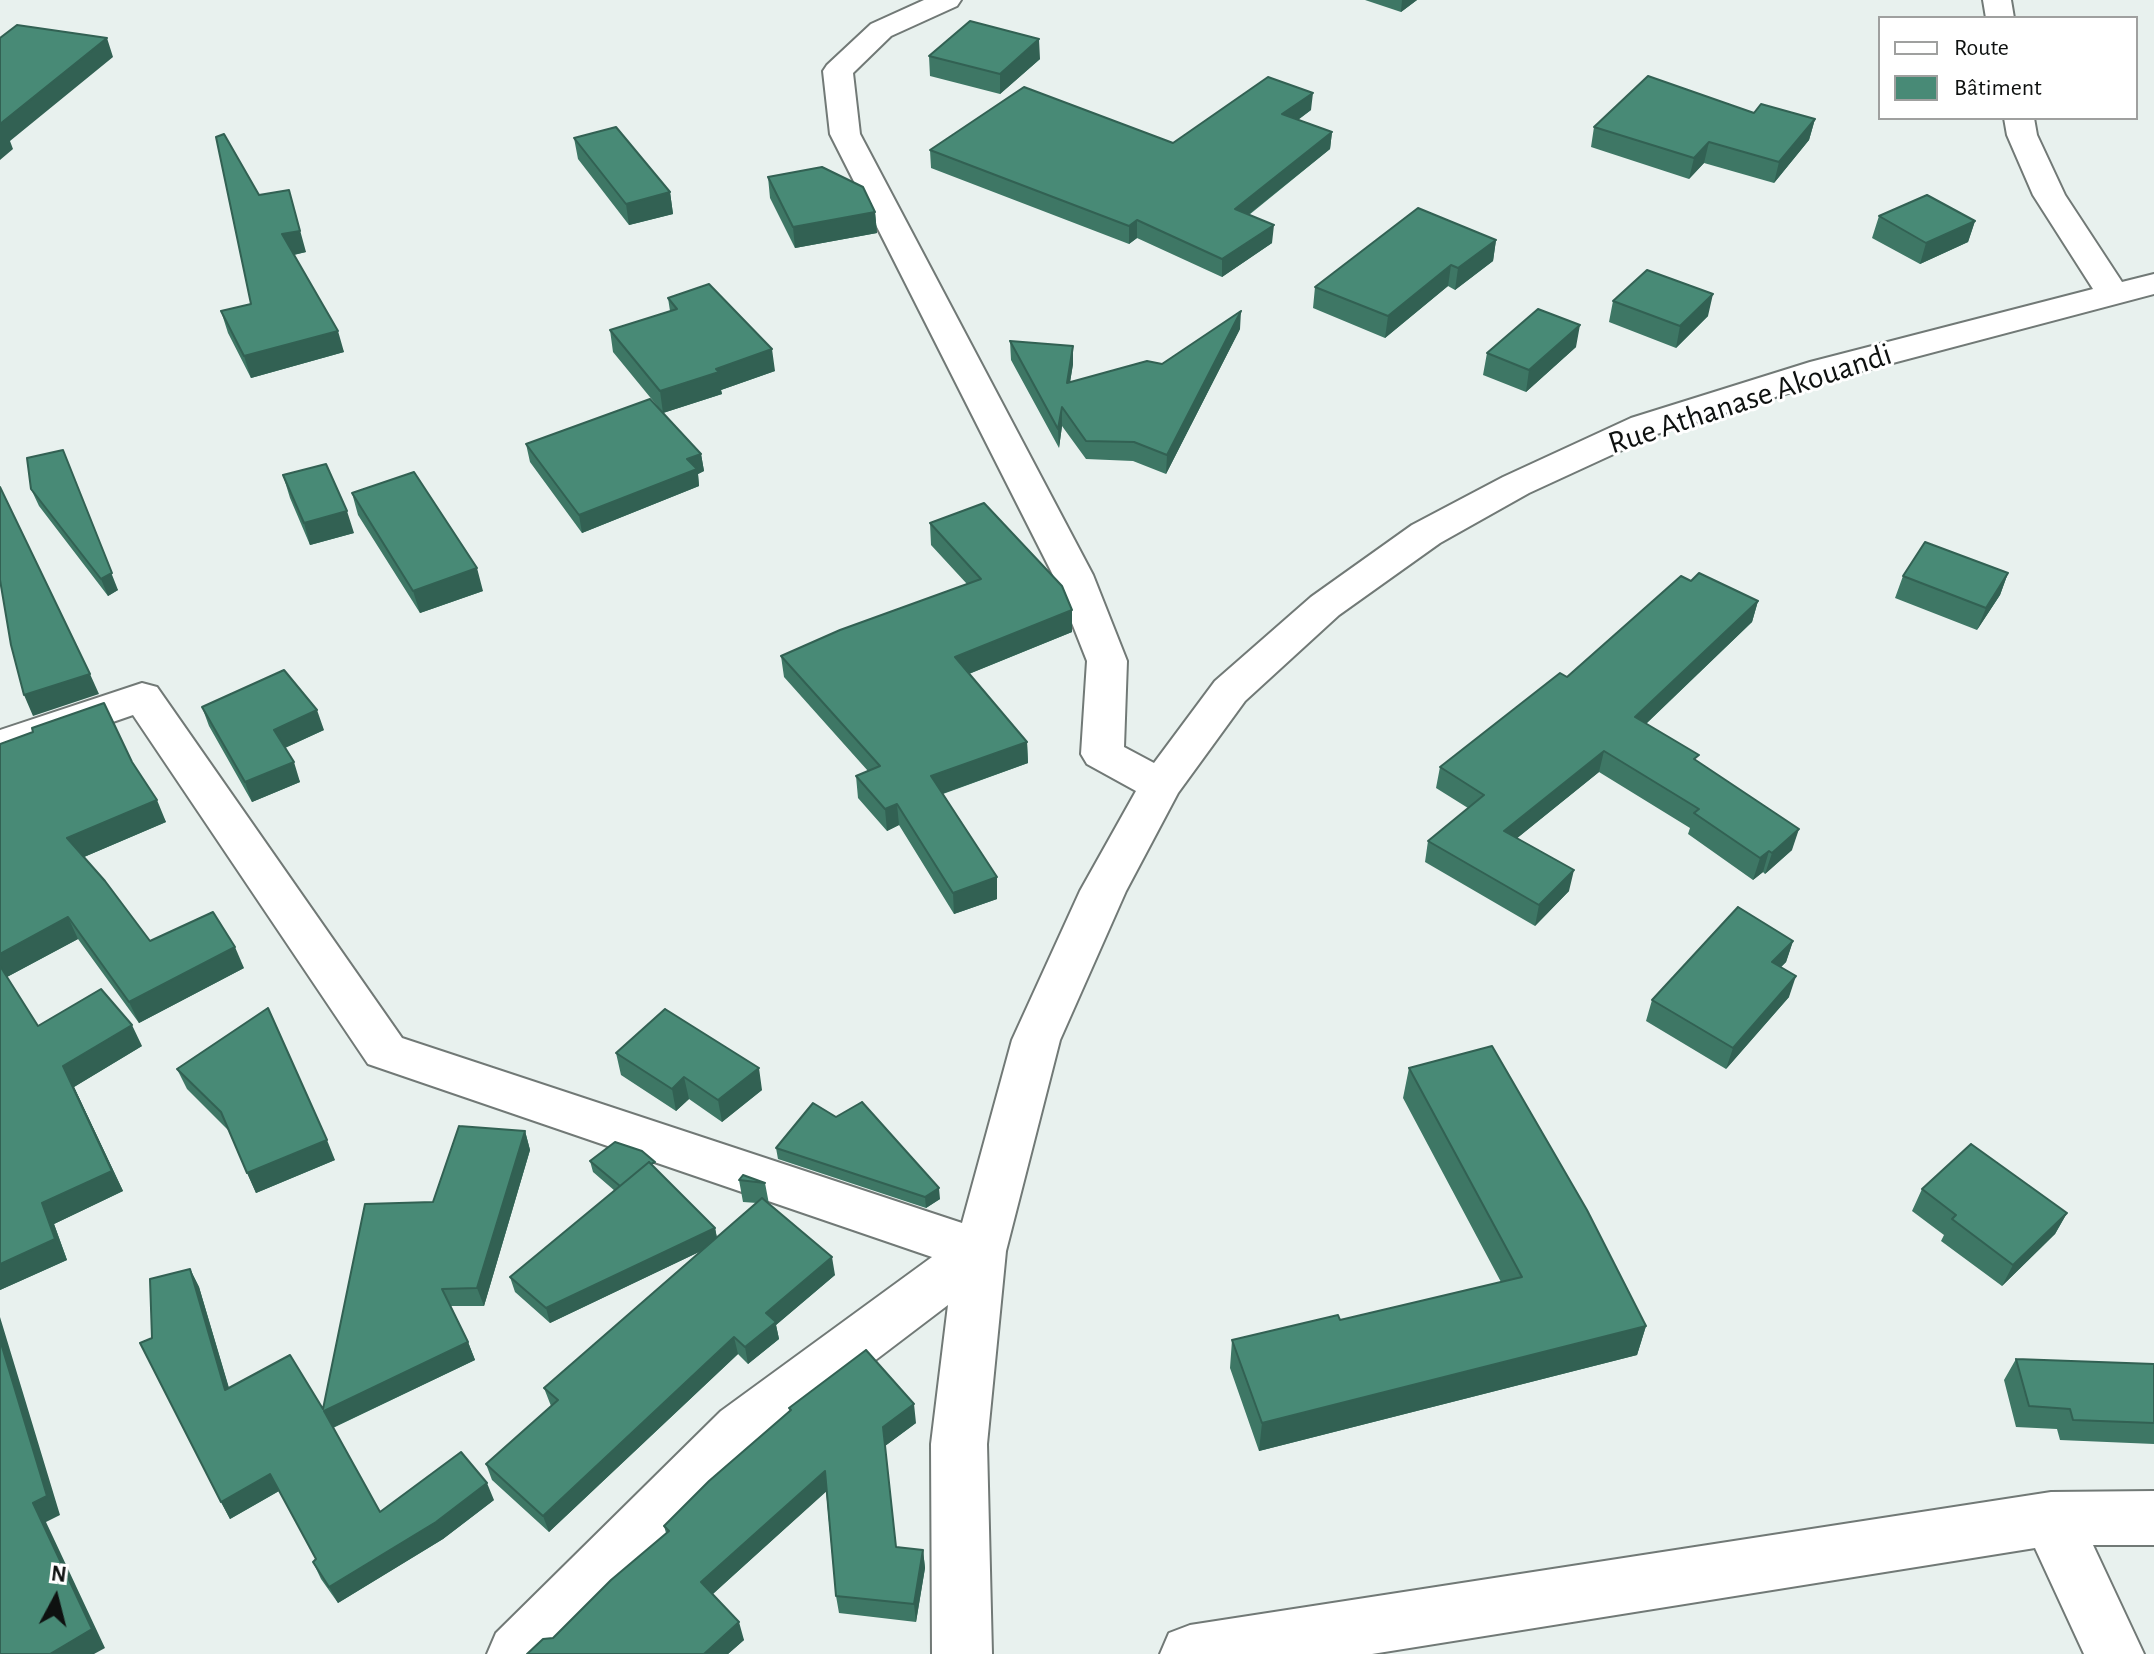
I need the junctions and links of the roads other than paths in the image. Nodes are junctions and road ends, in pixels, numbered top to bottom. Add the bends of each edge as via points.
1 (947, 0) edge
2 (2019, 120) edge
3 (2134, 289) edge
4 (0, 746) edge
5 (1161, 785) junction
6 (980, 1251) junction
7 (2154, 1518) edge
8 (2051, 1519) junction
9 (517, 1654) edge
10 (962, 1654) edge
11 (1190, 1654) edge
12 (2114, 1654) edge

1 - 5 street via 881,30 838,71 845,134 1073,575 1107,661 1102,754
2 - 3 street via 2049,195
3 - 5 street, Rue Athanase Akouandi via 1823,370 1644,426 1516,485 1426,534 1325,606 1230,691
4 - 6 street via 142,697 385,1051
5 - 6 street, Rue Athanase Akouandi via 1103,891 1036,1040
6 - 9 street via 741,1429
6 - 10 street, Rue Athanase Akouandi via 959,1444
7 - 8 street
8 - 11 street
8 - 12 street

